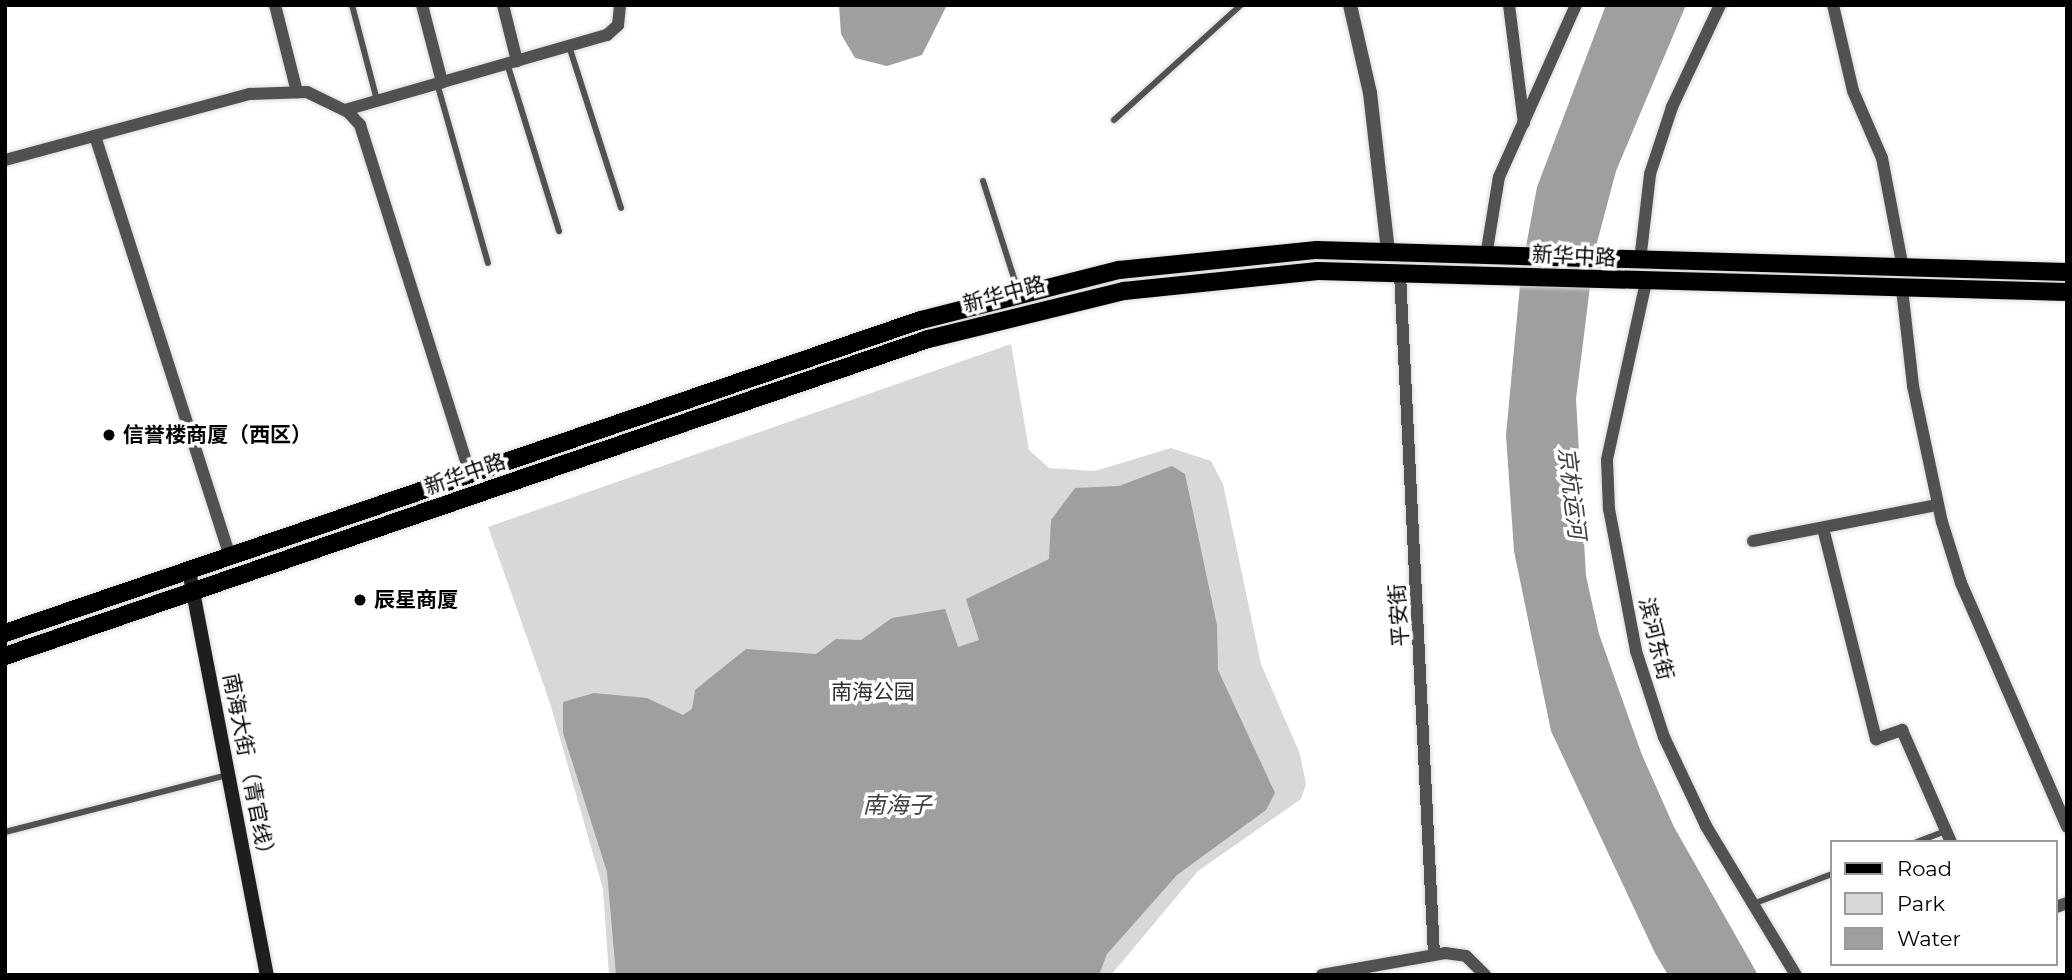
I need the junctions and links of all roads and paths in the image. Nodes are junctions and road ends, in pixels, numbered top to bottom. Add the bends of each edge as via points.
1 (275, 5) edge
2 (352, 5) edge
3 (422, 5) edge
4 (502, 5) edge
5 (620, 5) edge
6 (1241, 5) edge
7 (1350, 5) edge
8 (1509, 5) edge
9 (1576, 5) edge
10 (1720, 5) edge
11 (1833, 5) edge
12 (569, 46) junction
13 (512, 62) junction
14 (440, 82) junction
15 (297, 92) junction
16 (377, 100) junction
17 (345, 110) junction
18 (1114, 120) dead end
19 (1524, 123) junction
20 (94, 136) junction
21 (5, 160) edge
22 (984, 181) dead end
23 (621, 208) dead end
24 (559, 232) dead end
25 (1388, 252) junction
26 (1486, 256) junction
27 (1640, 261) junction
28 (488, 263) dead end
29 (1903, 268) junction
30 (2067, 271) edge
31 (1400, 274) junction
32 (1646, 282) junction
33 (1902, 289) junction
34 (1018, 291) junction
35 (2067, 292) edge
36 (470, 474) junction
37 (1937, 505) junction
38 (1823, 528) junction
39 (1752, 541) dead end
40 (230, 556) junction
41 (189, 571) junction
42 (193, 592) junction
43 (5, 633) edge
44 (5, 656) edge
45 (228, 775) junction
46 (2067, 827) edge
47 (5, 832) edge
48 (1948, 836) edge
49 (1927, 840) edge
50 (1830, 875) edge
51 (1751, 905) junction
52 (1434, 954) junction
53 (267, 975) edge
54 (1322, 975) edge
55 (1485, 975) edge
56 (1796, 975) edge

1 - 15 street
2 - 16 lane
3 - 14 street
4 - 13 street
5 - 12 street via 618,25 607,35
6 - 18 lane
7 - 25 street via 1370,93
8 - 19 street
9 - 19 street
10 - 27 street via 1672,107 1650,174
11 - 29 street via 1853,91 1882,158
12 - 13 street
12 - 23 lane
13 - 14 street
13 - 24 lane
14 - 16 street
14 - 28 lane
15 - 17 street
15 - 20 street via 250,94
16 - 17 street
17 - 36 street via 360,125
19 - 26 street via 1499,177
20 - 21 street
20 - 40 street
22 - 34 lane
25 - 26 main road, 新华中路
25 - 34 main road, 新华中路 via 1212,257
26 - 27 main road, 新华中路
27 - 29 main road, 新华中路
29 - 30 main road, 新华中路
31 - 32 main road, 新华中路
31 - 42 main road, 新华中路 via 1318,271 1203,279 1008,315
31 - 52 street, 平安街
32 - 33 main road, 新华中路
32 - 51 street, 滨河东街 via 1607,460 1609,509 1636,651 1664,737
33 - 35 main road, 新华中路
33 - 37 street
34 - 36 main road, 新华中路
36 - 40 main road, 新华中路
37 - 38 street
37 - 46 street via 1961,583
38 - 39 street
38 - 48 street via 1876,739 1902,730
40 - 41 main road, 新华中路
41 - 42 main road, 南海大街 （青官线）
41 - 43 main road, 新华中路
42 - 44 main road, 新华中路
42 - 45 main road, 南海大街 （青官线）
45 - 47 lane
45 - 53 main road, 南海大街 （青官线）
48 - 49 lane
50 - 51 lane
51 - 56 street, 滨河东街
52 - 54 street
52 - 55 street via 1466,956

